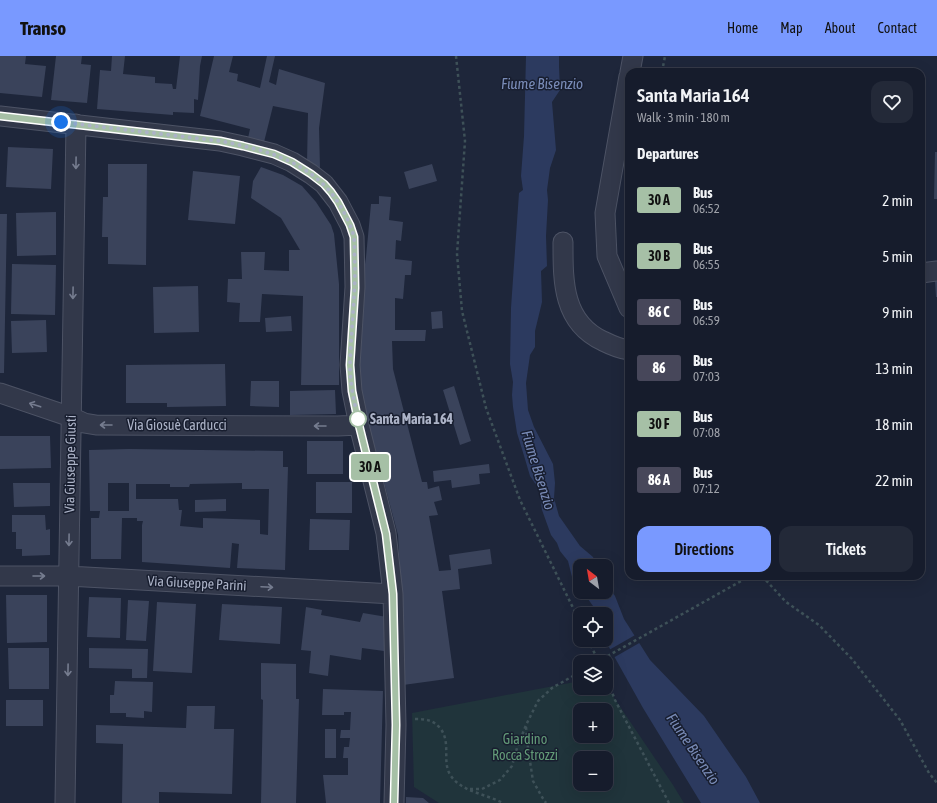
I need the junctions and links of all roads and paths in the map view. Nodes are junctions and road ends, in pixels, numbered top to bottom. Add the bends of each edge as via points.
1 (456, 56) edge
2 (633, 56) edge
3 (665, 56) edge
4 (631, 68) edge
5 (663, 68) edge
6 (625, 99) edge
7 (0, 116) edge
8 (76, 124) junction
9 (563, 242) dead end
10 (937, 271) edge
11 (925, 272) edge
12 (625, 299) edge
13 (625, 349) edge
14 (0, 393) edge
15 (71, 416) junction
16 (359, 425) junction
17 (0, 576) edge
18 (68, 576) junction
19 (743, 580) edge
20 (766, 580) edge
21 (393, 594) junction
22 (573, 607) edge
23 (610, 655) edge
24 (573, 676) edge
25 (613, 695) edge
26 (396, 719) junction
27 (526, 725) junction
28 (937, 783) edge
29 (470, 789) junction
30 (66, 803) edge
31 (394, 803) edge
32 (502, 803) edge
33 (546, 803) edge
34 (669, 803) edge

1 - 22 path via 465,141 457,254 462,311 486,408 518,492
2 - 4 street
3 - 5 path
6 - 12 street via 605,214 607,256
7 - 8 street
8 -> 15 street, Via Giuseppe Giusti
8 - 16 street via 220,141 274,154 299,166 331,192 343,211 354,237 355,288 350,365
9 - 13 street via 564,283 572,313 582,327 596,338
10 - 11 street
15 -> 14 street, Via Giosuè Carducci
16 -> 15 street, Via Giosuè Carducci via 96,425 84,423
15 -> 18 street, Via Giuseppe Giusti
16 - 21 street via 386,534
17 -> 18 street, Via Giuseppe Parini
18 -> 21 street, Via Giuseppe Parini
18 -> 30 street, Via Giuseppe Giusti
19 - 23 path, bridge
20 - 28 path via 786,602 819,625 852,659 900,720
21 - 26 street
24 - 27 path via 552,688 538,701
25 - 34 path
26 - 29 path via 422,719 436,723 446,741 450,775 459,784
26 - 31 street
27 - 29 path via 512,766 500,780 482,789
27 - 33 path via 533,781
29 - 32 path

